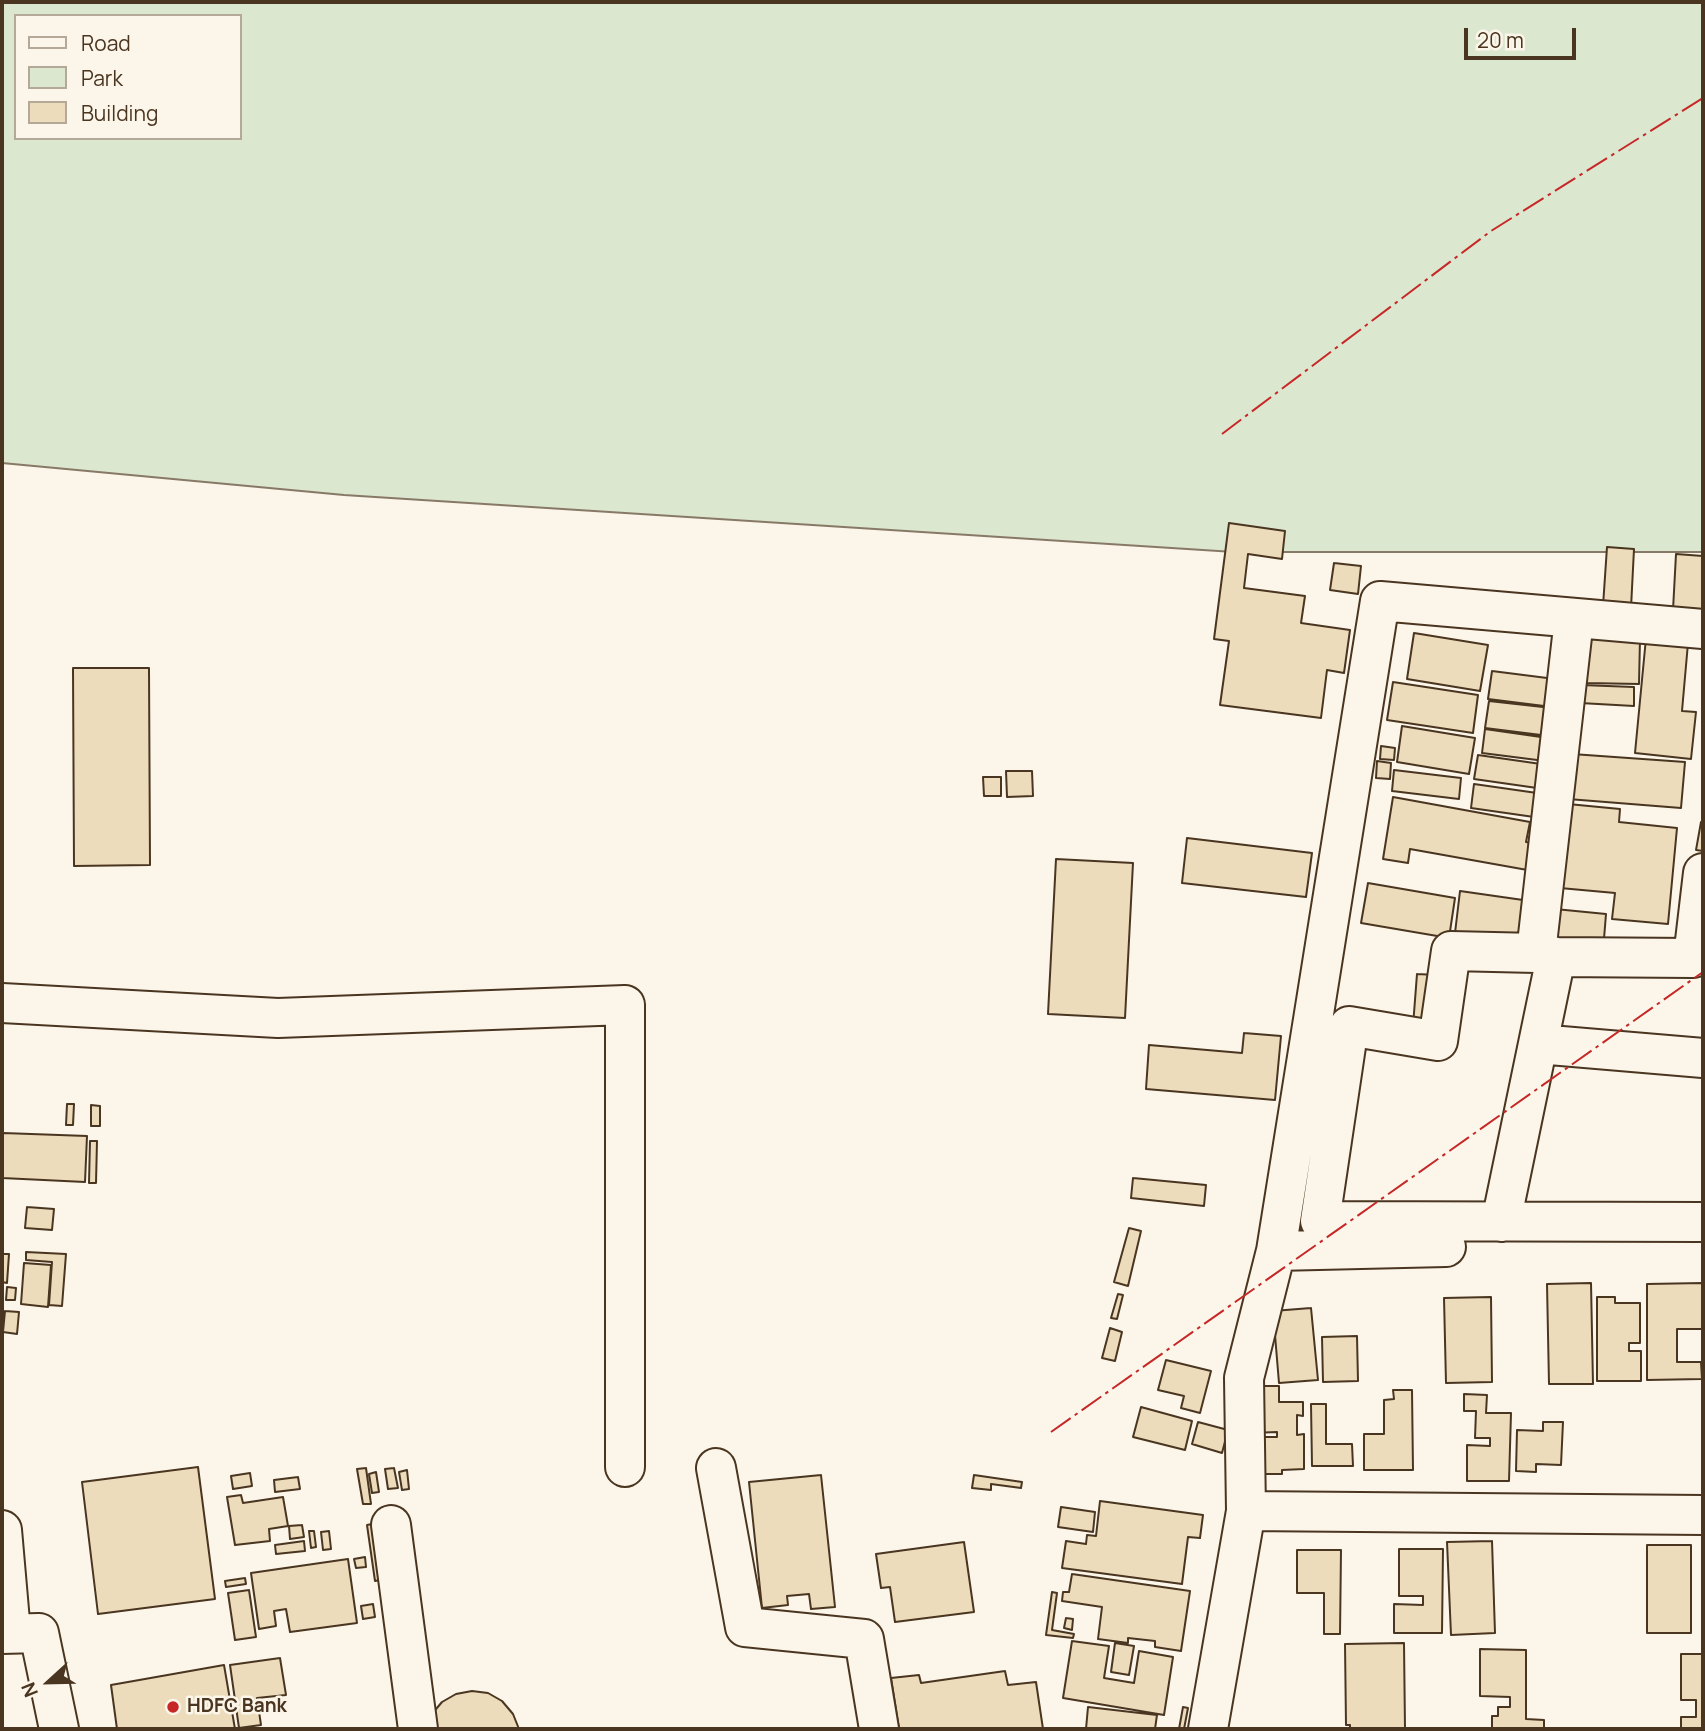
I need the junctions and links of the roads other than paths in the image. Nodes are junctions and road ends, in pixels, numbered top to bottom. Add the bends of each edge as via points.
1 (1574, 619) junction
2 (1703, 629) edge
3 (1703, 873) edge
4 (1546, 955) junction
5 (2, 1003) edge
6 (1538, 1044) junction
7 (1703, 1058) edge
8 (1501, 1222) junction
9 (1703, 1222) edge
10 (1703, 1242) edge
11 (1276, 1251) junction
12 (625, 1467) dead end
13 (716, 1468) dead end
14 (1246, 1511) junction
15 (1703, 1515) edge
16 (391, 1525) dead end
17 (2, 1530) edge
18 (6, 1633) edge
19 (58, 1729) edge
20 (418, 1729) edge
21 (879, 1729) edge
22 (1208, 1729) edge

1 - 2 street
1 - 4 street
1 - 11 street via 1380,601
3 - 4 street via 1693,958
4 - 6 street
4 - 8 street via 1451,951 1438,1041 1349,1026 1320,1221
5 - 12 street via 278,1018 625,1005
6 - 7 street
6 - 8 street
8 - 9 street
10 - 11 street
11 - 14 street via 1244,1378
13 - 21 street via 745,1627 864,1639
14 - 15 street
14 - 22 street
16 - 20 street
17 - 18 street
18 - 19 street via 39,1633

